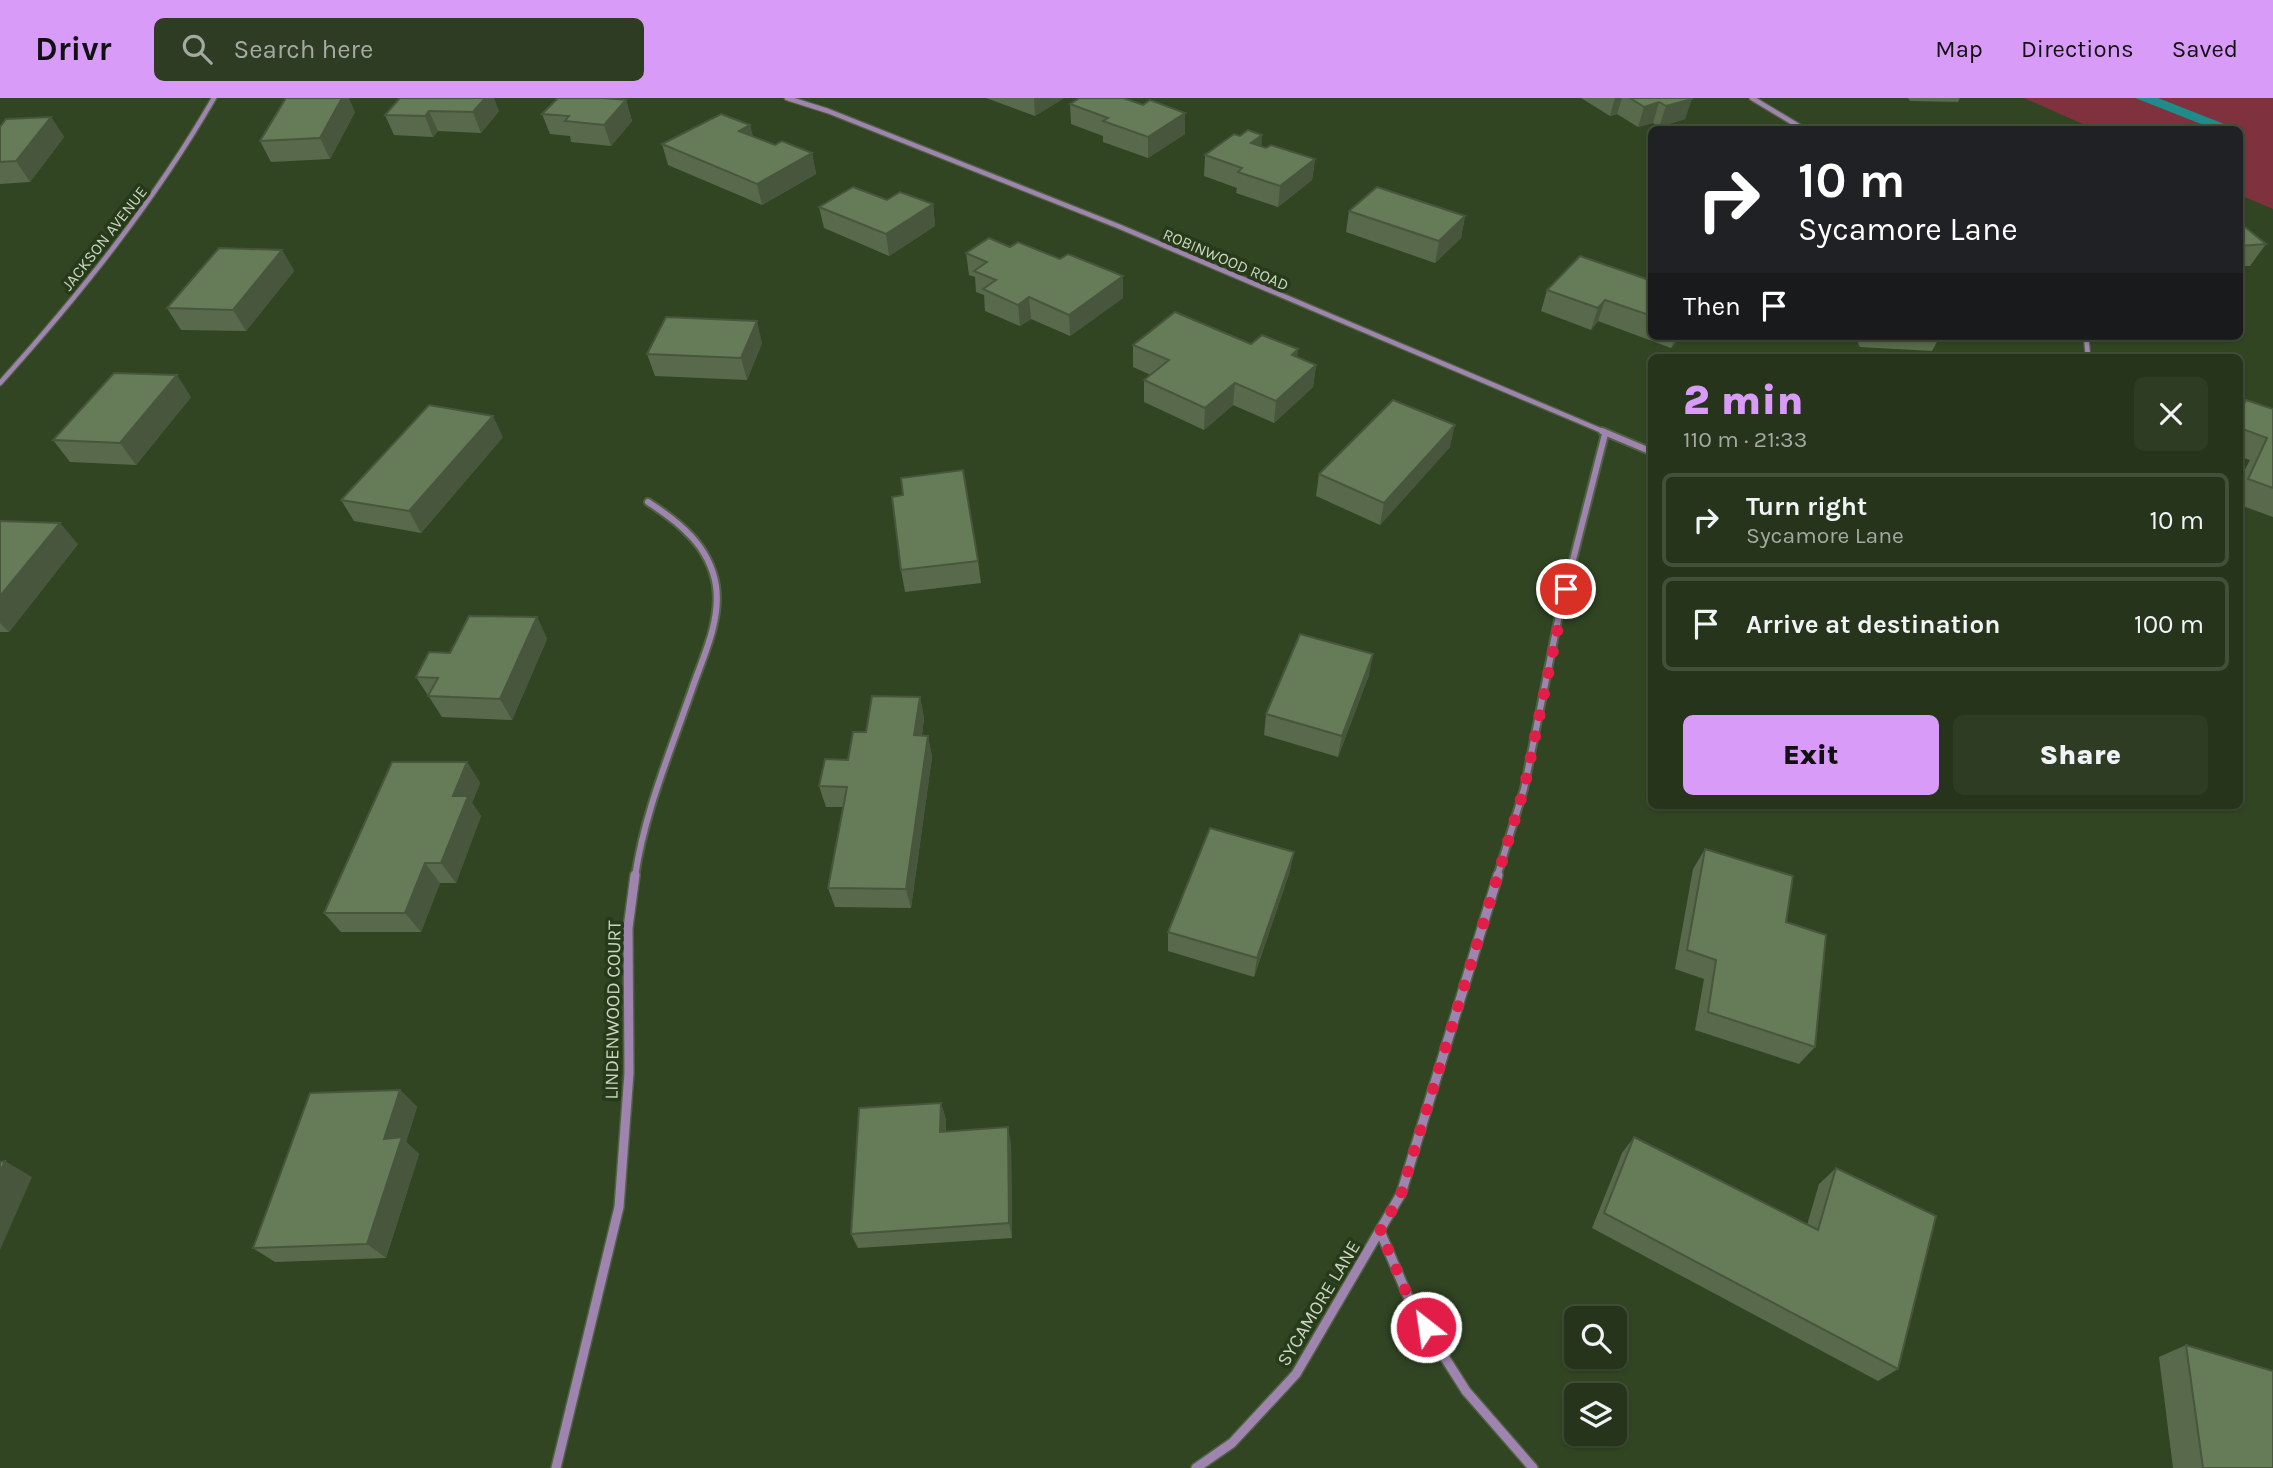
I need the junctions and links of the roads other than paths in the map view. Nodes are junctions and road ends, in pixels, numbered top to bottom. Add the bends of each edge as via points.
1 (214, 98) edge
2 (787, 98) edge
3 (1752, 98) edge
4 (1798, 126) edge
5 (0, 383) edge
6 (1605, 434) junction
7 (1648, 450) edge
8 (648, 502) dead end
9 (1380, 1231) junction
10 (556, 1468) edge
11 (1196, 1468) edge
12 (1533, 1468) edge

1 - 5 street, JACKSON AVENUE via 175,165 97,269
2 - 6 street, ROBINWOOD ROAD via 828,110 1118,226
3 - 4 street
6 - 7 street, ROBINWOOD ROAD
6 - 9 street, SYCAMORE LANE via 1559,615 1524,789 1401,1194
8 - 10 street, LINDENWOOD COURT via 680,523 703,550 716,586 714,626 638,854 628,928 629,1073 619,1207
9 - 11 street, SYCAMORE LANE via 1296,1374 1232,1443
9 - 12 street via 1412,1306 1466,1391

